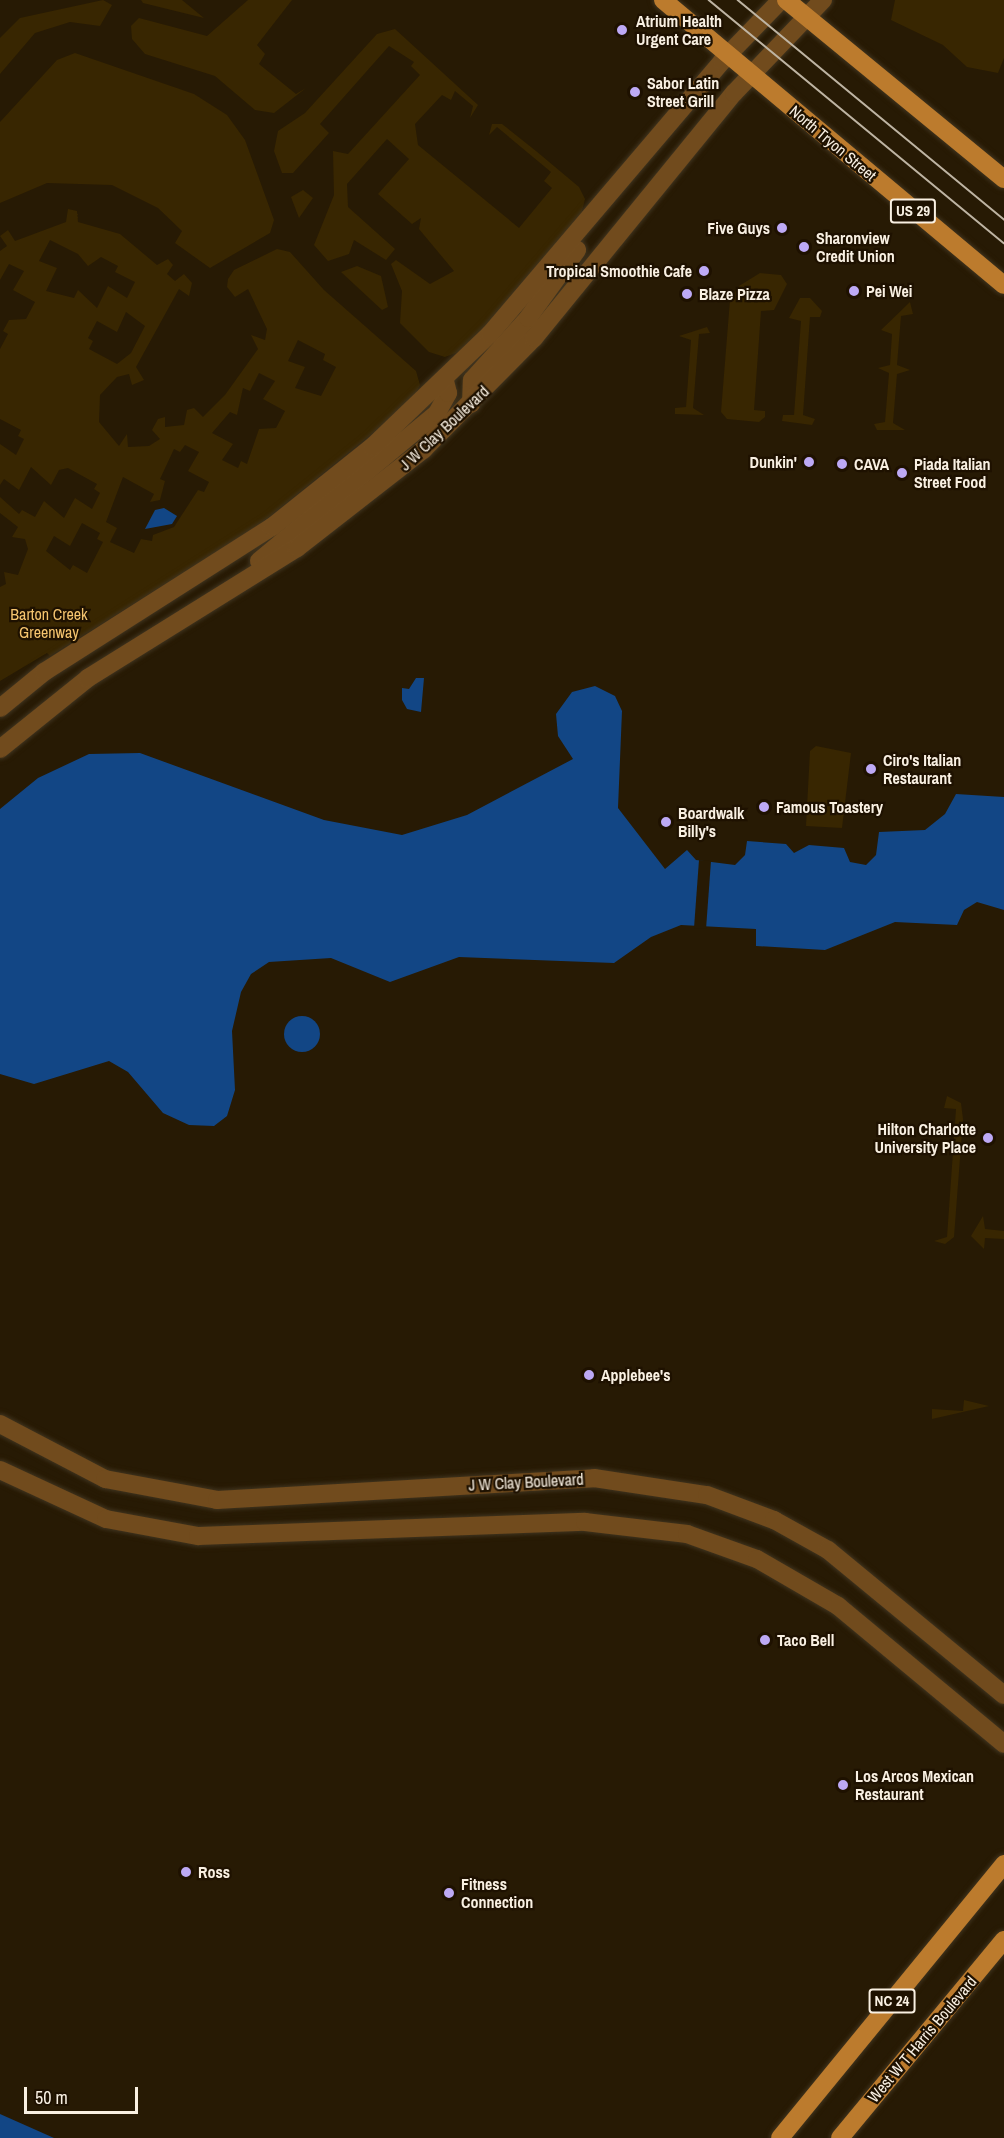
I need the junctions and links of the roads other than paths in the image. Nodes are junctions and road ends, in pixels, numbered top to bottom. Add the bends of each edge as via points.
1 (663, 0) edge
2 (781, 0) edge
3 (786, 0) edge
4 (823, 0) edge
5 (807, 17) junction
6 (728, 54) junction
7 (751, 74) junction
8 (1004, 179) edge
9 (594, 213) junction
10 (1004, 285) edge
11 (445, 381) junction
12 (471, 404) junction
13 (220, 597) junction
14 (0, 708) edge
15 (0, 749) edge
16 (3, 1428) edge
17 (0, 1470) edge
18 (1004, 1695) edge
19 (1004, 1744) edge
20 (1004, 1864) edge
21 (1004, 1940) edge
22 (780, 2138) edge
23 (840, 2138) edge

1 - 6 main road, North Tryon Street / US 29
2 - 6 street, J W Clay Boulevard
3 - 5 main road
4 - 5 street, J W Clay Boulevard
5 - 7 street, J W Clay Boulevard
5 - 8 main road
6 - 7 main road, North Tryon Street / US 29
6 - 9 street, J W Clay Boulevard
7 - 10 main road, North Tryon Street / US 29
7 - 12 street, J W Clay Boulevard via 534,338
9 - 11 street, J W Clay Boulevard
9 - 12 street via 586,235 538,305 472,380
11 - 13 street via 448,393 437,413
11 - 14 street, J W Clay Boulevard via 315,495 226,558 44,672
12 - 13 street, J W Clay Boulevard via 353,507
13 - 15 street, J W Clay Boulevard via 88,678
16 - 18 street, J W Clay Boulevard via 105,1479 217,1500 594,1478 707,1495 764,1515 825,1548
17 - 19 street via 106,1519 198,1536 585,1522 687,1534 757,1559 828,1600
20 - 22 main road, NC 24
21 - 23 main road, West W T Harris Boulevard / NC 24

